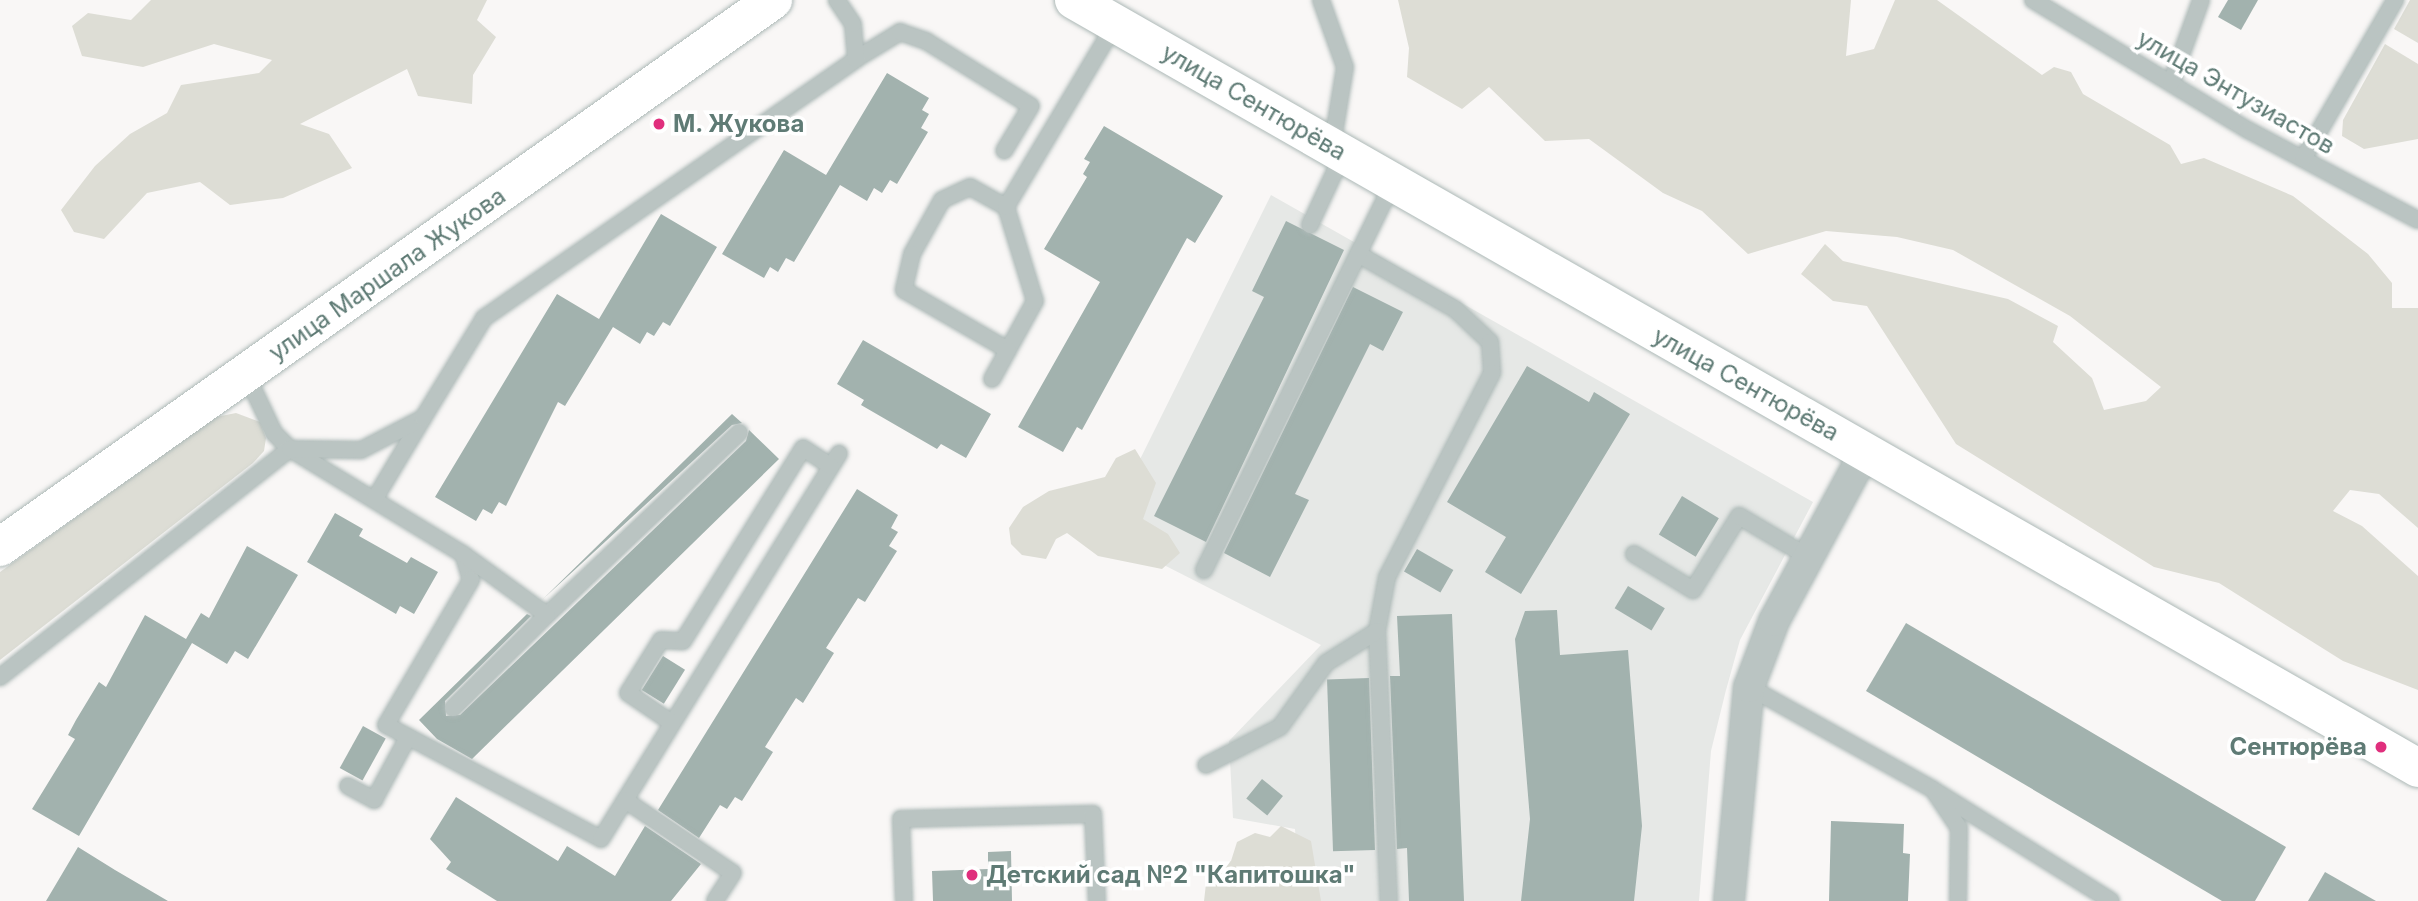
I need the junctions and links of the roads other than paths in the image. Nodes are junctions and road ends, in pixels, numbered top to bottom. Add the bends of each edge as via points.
1 (774, 0) edge
2 (836, 0) edge
3 (1074, 0) edge
4 (1321, 0) edge
5 (2033, 0) edge
6 (2200, 0) edge
7 (2395, 0) edge
8 (1115, 24) junction
9 (856, 59) junction
10 (2171, 83) junction
11 (1338, 150) junction
12 (1004, 151) dead end
13 (2303, 159) junction
14 (1394, 182) junction
15 (1006, 206) junction
16 (2418, 220) edge
17 (1310, 225) dead end
18 (1358, 254) junction
19 (1007, 351) junction
20 (246, 374) junction
21 (992, 379) dead end
22 (424, 418) junction
23 (739, 433) dead end
24 (290, 449) junction
25 (1865, 452) junction
26 (374, 500) junction
27 (0, 547) edge
28 (463, 554) junction
29 (1633, 554) dead end
30 (1807, 556) junction
31 (1204, 570) dead end
32 (547, 615) junction
33 (1377, 631) junction
34 (0, 677) edge
35 (1749, 687) junction
36 (453, 708) dead end
37 (672, 723) junction
38 (408, 737) junction
39 (1206, 765) dead end
40 (2418, 768) edge
41 (348, 786) dead end
42 (1932, 789) junction
43 (625, 800) junction
44 (715, 901) edge
45 (904, 901) edge
46 (1097, 901) edge
47 (1389, 901) edge
48 (1729, 901) edge
49 (1958, 901) edge
50 (2111, 901) edge

1 - 20 main road, улица Маршала Жукова
2 - 9 lane via 853,24
3 - 8 main road, улица Сентюрёва
4 - 11 lane via 1345,67
5 - 10 lane, улица Энтузиастов
6 - 10 lane
7 - 13 lane
8 - 11 main road, улица Сентюрёва
8 - 15 lane
9 - 12 lane via 900,32 926,41 1031,106
9 - 22 lane via 484,318
10 - 13 lane, улица Энтузиастов
11 - 14 main road, улица Сентюрёва
11 - 17 lane
13 - 16 lane, улица Энтузиастов
14 - 18 lane
14 - 25 main road, улица Сентюрёва
15 - 19 lane via 1035,301
15 - 19 lane via 970,187 942,200 912,254 904,290
18 - 31 lane
18 - 33 lane via 1455,309 1490,342 1492,373 1387,577
19 - 21 lane
20 - 24 lane via 274,433
20 - 27 main road, улица Маршала Жукова
22 - 24 lane via 361,450
22 - 26 lane
23 - 32 lane
24 - 26 lane
24 - 34 lane
25 - 30 street
25 - 40 main road, улица Сентюрёва
26 - 28 lane
28 - 32 lane
28 - 38 lane via 471,580 386,725
29 - 30 lane via 1693,590 1739,516
30 - 35 street
32 - 36 lane
33 - 39 lane via 1326,663 1280,727
33 - 47 lane
35 - 42 lane
35 - 48 street
37 - 37 lane via 835,459 803,448 683,641 661,640 628,693
37 - 43 lane
38 - 41 lane via 374,800
38 - 43 lane via 601,839
42 - 49 lane via 1959,828
42 - 50 lane
43 - 44 lane via 719,858 733,873
45 - 46 lane via 901,819 1093,814

